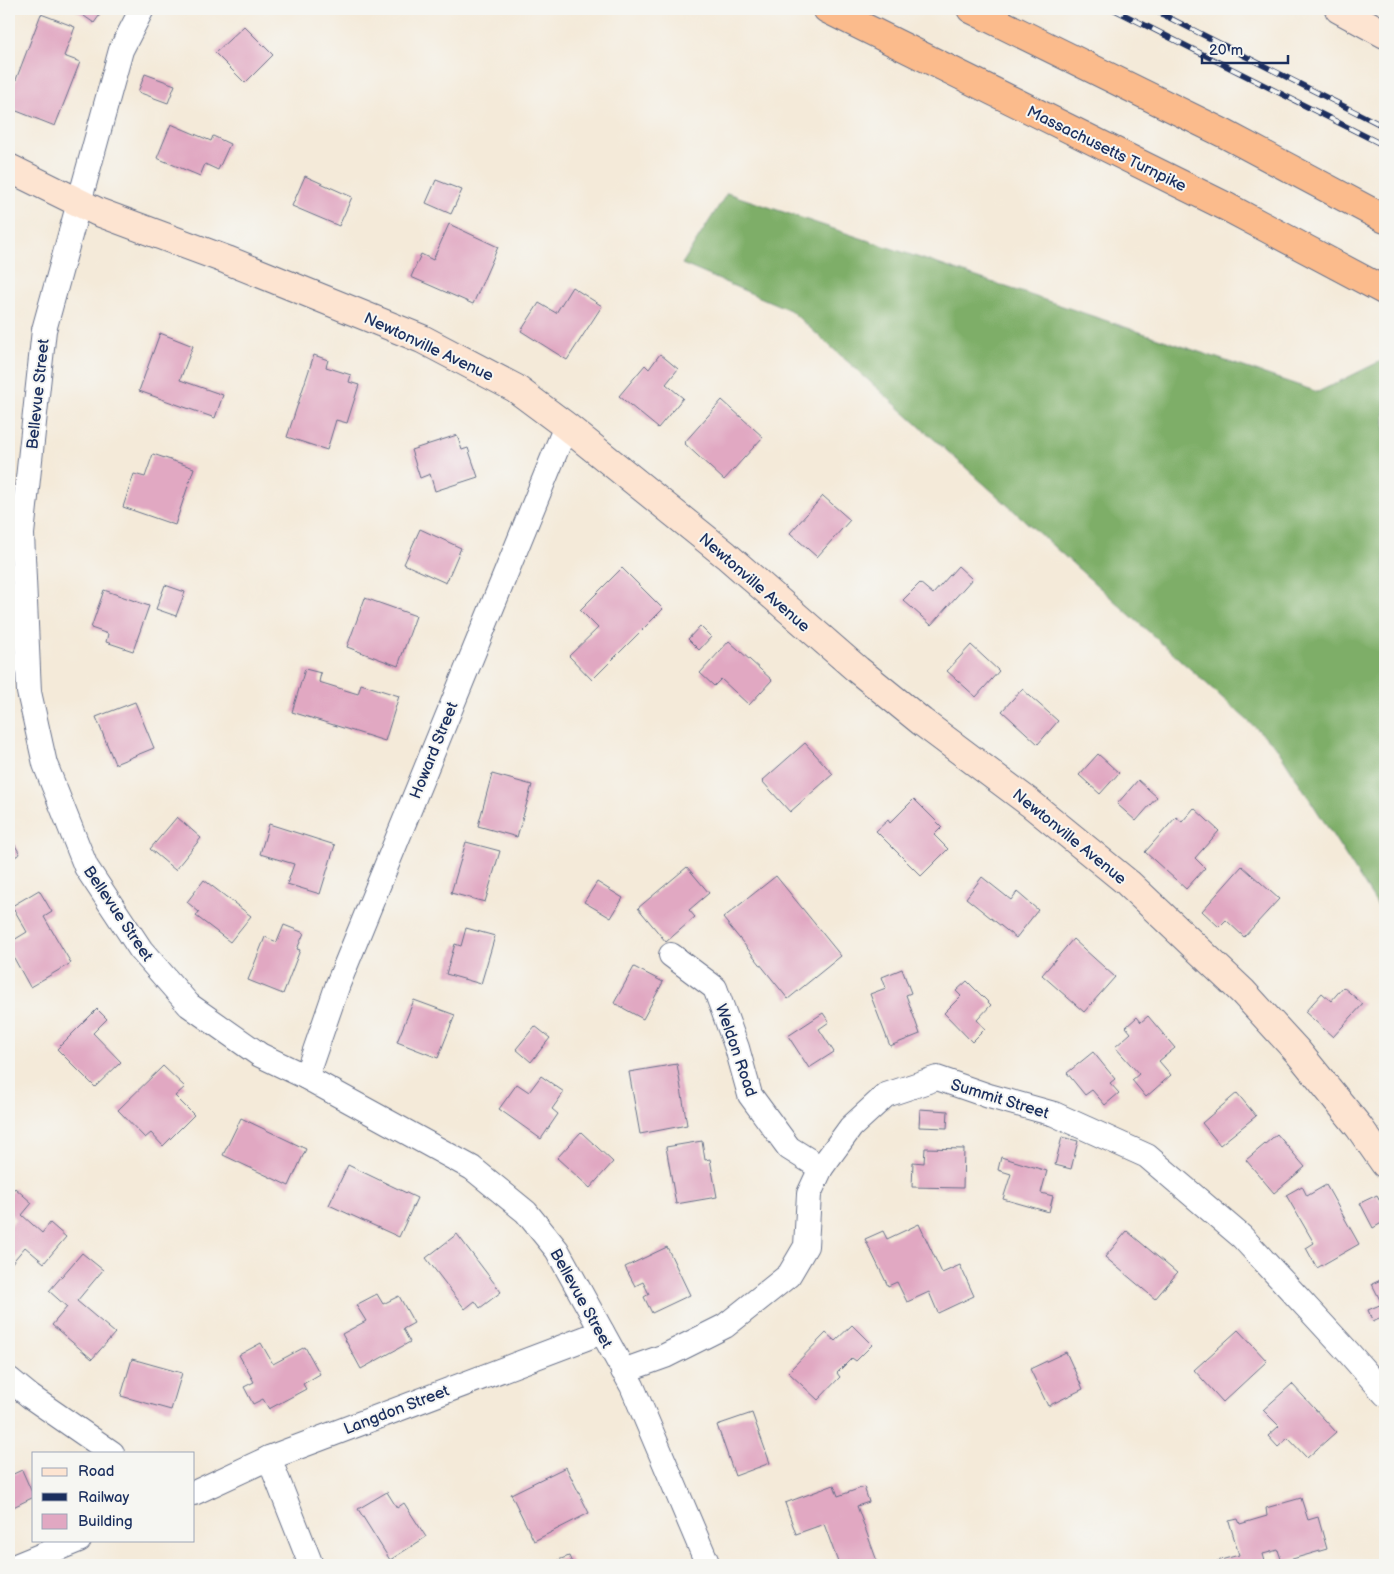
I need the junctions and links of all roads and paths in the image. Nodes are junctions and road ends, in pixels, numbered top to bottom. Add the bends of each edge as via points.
1 (142, 9) edge
2 (827, 9) edge
3 (971, 9) edge
4 (1339, 9) edge
5 (1385, 34) edge
6 (9, 168) edge
7 (78, 204) junction
8 (1385, 219) edge
9 (1385, 291) edge
10 (566, 426) junction
11 (671, 955) dead end
12 (306, 1077) junction
13 (1385, 1164) edge
14 (821, 1168) junction
15 (602, 1332) junction
16 (623, 1371) junction
17 (9, 1379) edge
18 (1385, 1394) edge
19 (111, 1452) edge
20 (269, 1458) junction
21 (195, 1493) edge
22 (75, 1542) edge
23 (18, 1565) edge
24 (311, 1565) edge
25 (708, 1565) edge

1 - 7 street, Bellevue Street via 121,50
2 - 9 highway, Massachusetts Turnpike via 1226,207
3 - 8 highway via 1225,134
4 - 5 main road
6 - 7 main road, Newtonville Avenue
7 - 10 main road, Newtonville Avenue via 236,263 422,339 515,388
7 - 12 street, Bellevue Street via 44,330 22,534 29,692 46,764 86,867 141,950 189,1005 260,1055
10 - 12 street, Howard Street via 338,984
10 - 13 main road, Newtonville Avenue via 726,555 915,717 1030,803 1128,884 1243,992 1298,1052
11 - 14 street, Weldon Road via 715,988 750,1095 789,1148
12 - 15 street, Bellevue Street via 472,1168 526,1212 557,1250
14 - 16 street, Summit Street via 809,1194 806,1246 789,1275 725,1326 666,1356
14 - 18 street, Summit Street via 851,1127 886,1095 937,1078 1054,1114 1147,1156 1242,1237
15 - 16 street, Bellevue Street
15 - 20 street, Langdon Street
16 - 25 street, Bellevue Street
17 - 19 street
20 - 21 street, Langdon Street
20 - 24 street
22 - 23 street

